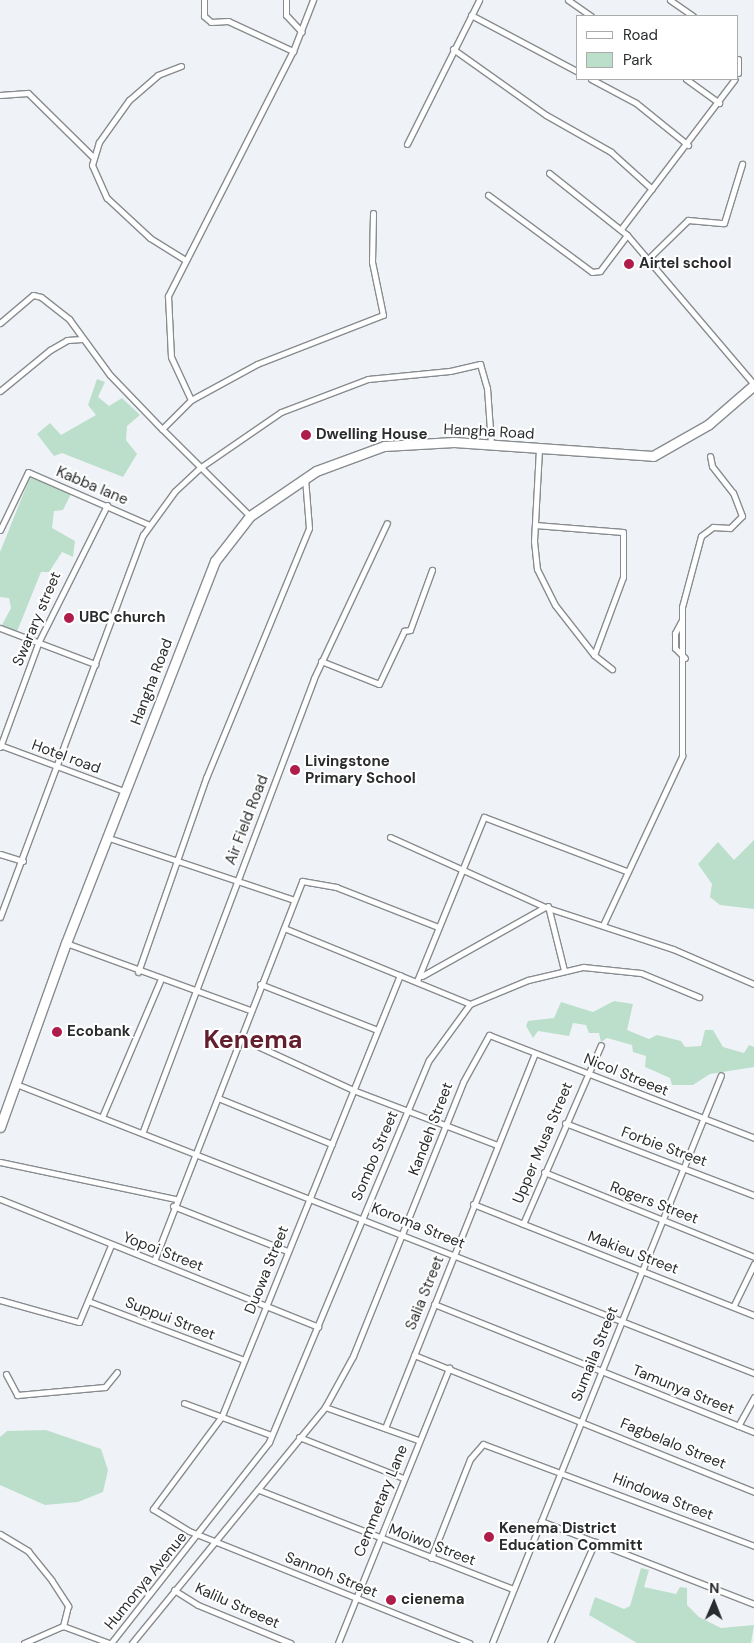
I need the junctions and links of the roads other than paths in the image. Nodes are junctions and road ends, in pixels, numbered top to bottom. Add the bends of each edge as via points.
1 (204, 0) edge
2 (286, 0) edge
3 (313, 0) edge
4 (479, 0) edge
5 (568, 0) edge
6 (670, 0) edge
7 (471, 15) junction
8 (590, 15) edge
9 (692, 15) edge
10 (302, 32) junction
11 (453, 49) junction
12 (294, 50) junction
13 (181, 66) dead end
14 (576, 71) edge
15 (593, 80) edge
16 (687, 80) edge
17 (734, 80) edge
18 (0, 95) edge
19 (719, 103) junction
20 (407, 144) dead end
21 (688, 145) junction
22 (93, 157) junction
23 (742, 164) dead end
24 (549, 173) dead end
25 (652, 189) junction
26 (488, 195) dead end
27 (373, 213) dead end
28 (621, 228) junction
29 (627, 235) junction
30 (184, 259) junction
31 (648, 259) junction
32 (0, 323) edge
33 (82, 339) junction
34 (754, 385) edge
35 (0, 391) edge
36 (191, 400) junction
37 (162, 429) junction
38 (492, 444) junction
39 (539, 449) junction
40 (710, 456) dead end
41 (201, 467) junction
42 (305, 477) junction
43 (106, 505) junction
44 (250, 516) junction
45 (387, 523) dead end
46 (147, 524) junction
47 (535, 525) junction
48 (0, 530) edge
49 (432, 570) dead end
50 (683, 620) junction
51 (0, 628) edge
52 (39, 641) junction
53 (594, 655) junction
54 (685, 658) junction
55 (321, 661) junction
56 (95, 664) junction
57 (612, 669) dead end
58 (0, 746) edge
59 (57, 768) junction
60 (124, 791) junction
61 (390, 837) dead end
62 (109, 838) junction
63 (0, 854) edge
64 (23, 861) junction
65 (179, 861) junction
66 (462, 867) junction
67 (626, 871) junction
68 (237, 880) junction
69 (294, 900) junction
70 (547, 906) junction
71 (0, 917) edge
72 (603, 925) junction
73 (438, 927) junction
74 (284, 928) junction
75 (66, 943) junction
76 (564, 970) junction
77 (138, 972) junction
78 (400, 976) junction
79 (422, 976) junction
80 (161, 979) junction
81 (417, 981) junction
82 (260, 984) junction
83 (754, 984) edge
84 (196, 991) junction
85 (699, 997) dead end
86 (470, 1004) junction
87 (250, 1010) junction
88 (375, 1029) junction
89 (489, 1035) joint
90 (240, 1038) junction
91 (601, 1045) dead end
92 (534, 1055) junction
93 (587, 1073) junction
94 (721, 1075) dead end
95 (16, 1084) junction
96 (353, 1090) junction
97 (218, 1098) junction
98 (407, 1111) junction
99 (102, 1117) junction
100 (704, 1117) junction
101 (565, 1122) junction
102 (449, 1125) junction
103 (0, 1127) edge
104 (143, 1132) junction
105 (754, 1138) edge
106 (332, 1144) junction
107 (496, 1144) junction
108 (195, 1154) junction
109 (0, 1162) edge
110 (681, 1170) junction
111 (544, 1172) junction
112 (754, 1195) edge
113 (0, 1198) edge
114 (176, 1199) junction
115 (311, 1199) junction
116 (473, 1204) junction
117 (173, 1206) junction
118 (361, 1217) junction
119 (661, 1220) junction
120 (523, 1224) junction
121 (402, 1234) junction
122 (111, 1246) junction
123 (288, 1250) junction
124 (454, 1255) junction
125 (754, 1257) edge
126 (154, 1261) junction
127 (754, 1264) edge
128 (642, 1269) junction
129 (0, 1300) edge
130 (88, 1301) junction
131 (434, 1304) junction
132 (266, 1305) junction
133 (734, 1305) junction
134 (754, 1315) edge
135 (621, 1321) junction
136 (318, 1327) junction
137 (414, 1355) junction
138 (244, 1360) junction
139 (449, 1368) junction
140 (602, 1370) junction
141 (116, 1372) dead end
142 (754, 1373) edge
143 (6, 1374) dead end
144 (754, 1397) edge
145 (184, 1403) dead end
146 (325, 1407) junction
147 (222, 1416) junction
148 (582, 1420) junction
149 (738, 1426) junction
150 (385, 1428) junction
151 (754, 1432) edge
152 (271, 1435) junction
153 (298, 1437) junction
154 (418, 1440) junction
155 (562, 1472) junction
156 (402, 1478) junction
157 (259, 1490) junction
158 (754, 1492) edge
159 (541, 1521) junction
160 (0, 1534) edge
161 (199, 1534) junction
162 (380, 1538) junction
163 (213, 1540) junction
164 (594, 1542) junction
165 (754, 1546) edge
166 (431, 1558) junction
167 (513, 1589) junction
168 (174, 1590) junction
169 (356, 1600) junction
170 (754, 1604) edge
171 (63, 1626) junction
172 (24, 1643) edge
173 (110, 1643) edge
174 (132, 1643) edge
175 (290, 1643) edge
176 (338, 1643) edge
177 (469, 1643) edge
178 (492, 1643) edge
179 (550, 1643) edge

1 - 12 street via 204,16 211,22 228,21
2 - 10 street via 286,15
3 - 10 street
4 - 7 street
5 - 8 street
6 - 9 street
7 - 11 street
7 - 14 street
10 - 12 street
11 - 20 street
11 - 25 street via 546,115 616,156
12 - 30 street
13 - 22 street via 144,85 107,129
15 - 21 street via 636,103
16 - 19 street
17 - 19 street
18 - 22 street via 28,92
19 - 21 street
21 - 25 street
22 - 30 street via 94,175 107,198 143,232
23 - 31 street via 724,223 688,220
24 - 28 street
25 - 28 street
26 - 29 street via 592,272 600,271
27 - 36 street via 372,262 383,315 257,364
28 - 29 street
29 - 31 street
30 - 36 street via 168,296 168,334 171,357
31 - 34 street
32 - 33 street via 36,294 64,314
33 - 35 street via 64,341
33 - 37 street
34 - 39 highway, Hangha Road via 709,424 652,456
36 - 37 street
37 - 41 street
38 - 39 highway, Hangha Road
38 - 41 street via 484,369 475,364 332,389 265,421
38 - 42 highway, Hangha Road via 384,446 339,460
39 - 47 street
40 - 50 street via 712,466 733,493 742,516 730,528 712,527 701,536 684,593
41 - 44 street
41 - 46 street
42 - 44 highway, Hangha Road
42 - 65 street via 309,528 206,778
43 - 46 street, Kabba lane
43 - 48 street, Kabba lane via 26,472
43 - 52 street, Swarary street
44 - 60 highway, Hangha Road via 215,561
45 - 55 street, Air Field Road
46 - 56 street
47 - 53 street via 535,558 541,577 555,605
47 - 53 street via 615,528 623,532 623,577
49 - 55 street via 410,630 404,631 379,684
50 - 54 street
50 - 54 street via 675,633 675,648
51 - 52 street
52 - 56 street
52 - 58 street, Swarary street
53 - 57 street
54 - 67 street via 680,668 682,756
55 - 68 street, Air Field Road
56 - 59 street
58 - 59 street, Hotel road
59 - 60 street, Hotel road
59 - 64 street
60 - 62 highway, Hangha Road
61 - 66 street
62 - 65 street
62 - 75 highway, Hangha Road
63 - 64 street
64 - 71 street
65 - 68 street
65 - 77 street
66 - 67 street via 478,825 486,816
66 - 70 street
66 - 73 street
67 - 72 street
68 - 69 street
68 - 84 street, Air Field Road
69 - 73 street via 302,881 308,879
69 - 74 street
70 - 72 street
70 - 76 street
70 - 79 street
72 - 83 street
73 - 79 street
74 - 78 street
74 - 82 street
75 - 77 street
75 - 95 highway, Hangha Road
76 - 85 street via 626,970
76 - 86 street
77 - 80 street
78 - 81 street
78 - 88 street, Duowa Street
79 - 81 street
80 - 84 street
80 - 99 street
81 - 86 street
82 - 87 street
82 - 88 street
84 - 87 street
84 - 104 street, Air Field Road
86 - 98 street, Sombo Street via 436,1045
87 - 90 street
88 - 96 street, Duowa Street
89 - 92 street, Nicol Streeet
89 - 102 street, Kandeh Street via 463,1082
90 - 96 street
90 - 97 street
91 - 93 street, Upper Musa Street
92 - 93 street, Nicol Streeet
92 - 107 street, Salia Street
93 - 100 street, Nicol Streeet
93 - 101 street, Upper Musa Street
94 - 100 street, Sumaila Street
95 - 99 street, Koroma Street
95 - 103 highway, Hangha Road
96 - 98 street
96 - 106 street, Duowa Street
97 - 106 street
97 - 108 street
98 - 102 street
98 - 118 street, Sombo Street
99 - 104 street, Koroma Street
100 - 105 street, Nicol Streeet
100 - 110 street, Sumaila Street
101 - 110 street, Forbie Street
101 - 111 street, Upper Musa Street
102 - 107 street
102 - 121 street, Kandeh Street
104 - 108 street, Koroma Street
106 - 115 street, Duowa Street
107 - 116 street, Salia Street
108 - 114 street
108 - 115 street, Koroma Street
109 - 114 street
110 - 112 street, Forbie Street
110 - 119 street, Sumaila Street
111 - 119 street, Rogers Street
111 - 120 street, Upper Musa Street
113 - 122 street, Yopoi Street
114 - 117 street
115 - 118 street, Koroma Street
115 - 123 street, Duowa Street
116 - 120 street, Makieu Street
116 - 124 street, Salia Street
117 - 123 street
117 - 126 street
118 - 121 street, Koroma Street
118 - 136 street, Sombo Street
119 - 125 street, Rogers Street
119 - 128 street, Sumaila Street
120 - 128 street, Makieu Street
121 - 124 street, Koroma Street
121 - 146 street, Kandeh Street via 353,1356
122 - 126 street, Yopoi Street
122 - 130 street
123 - 132 street, Duowa Street
124 - 131 street, Salia Street
124 - 135 street, Koroma Street
126 - 132 street, Yopoi Street
127 - 133 street
128 - 133 street, Makieu Street
128 - 135 street, Sumaila Street
129 - 130 street via 77,1322
130 - 138 street, Suppui Street
131 - 137 street, Salia Street
131 - 140 street, Tamunya Street
132 - 136 street, Yopoi Street
132 - 138 street, Duowa Street
133 - 134 street, Makieu Street
135 - 140 street, Sumaila Street
135 - 142 street, Koroma Street
136 - 152 street, Sombo Street
137 - 139 street, Fagbelalo Street
137 - 150 street, Salia Street
138 - 147 street, Duowa Street
139 - 148 street, Fagbelalo Street
139 - 154 street, Cemmetary Lane
140 - 148 street, Sumaila Street
140 - 149 street, Tamunya Street
141 - 143 street via 105,1387 17,1394
144 - 149 street
145 - 147 street
146 - 150 street
146 - 153 street, Kandeh Street
147 - 152 street
147 - 161 street, Duowa Street via 152,1509
148 - 155 street, Sumaila Street
148 - 158 street, Fagbelalo Street
149 - 151 street, Tamunya Street
150 - 154 street
152 - 161 street, Sombo Street via 250,1471
153 - 156 street
153 - 157 street, Kandeh Street
154 - 156 street, Cemmetary Lane
155 - 159 street, Sumaila Street
155 - 165 street, Hindowa Street
155 - 166 street, Hindowa Street via 478,1444
156 - 162 street, Cemmetary Lane
157 - 162 street, Moiwo Street
157 - 163 street, Kandeh Street
159 - 164 street
159 - 167 street, Sumaila Street
160 - 171 street via 28,1551 52,1581 68,1606
161 - 163 street, Sannoh Street
161 - 173 street, Humonya Avenue
162 - 166 street, Moiwo Street
162 - 169 street, Cemmetary Lane
163 - 168 street, Kandeh Street
163 - 169 street, Sannoh Street
164 - 170 street
164 - 179 street
166 - 167 street, Moiwo Street
167 - 178 street, Sumaila Street
168 - 174 street, Kandeh Street
168 - 175 street, Kalilu Streeet via 198,1605
169 - 176 street, Cemmetary Lane
169 - 177 street, Sannoh Street
171 - 172 street
171 - 173 street

